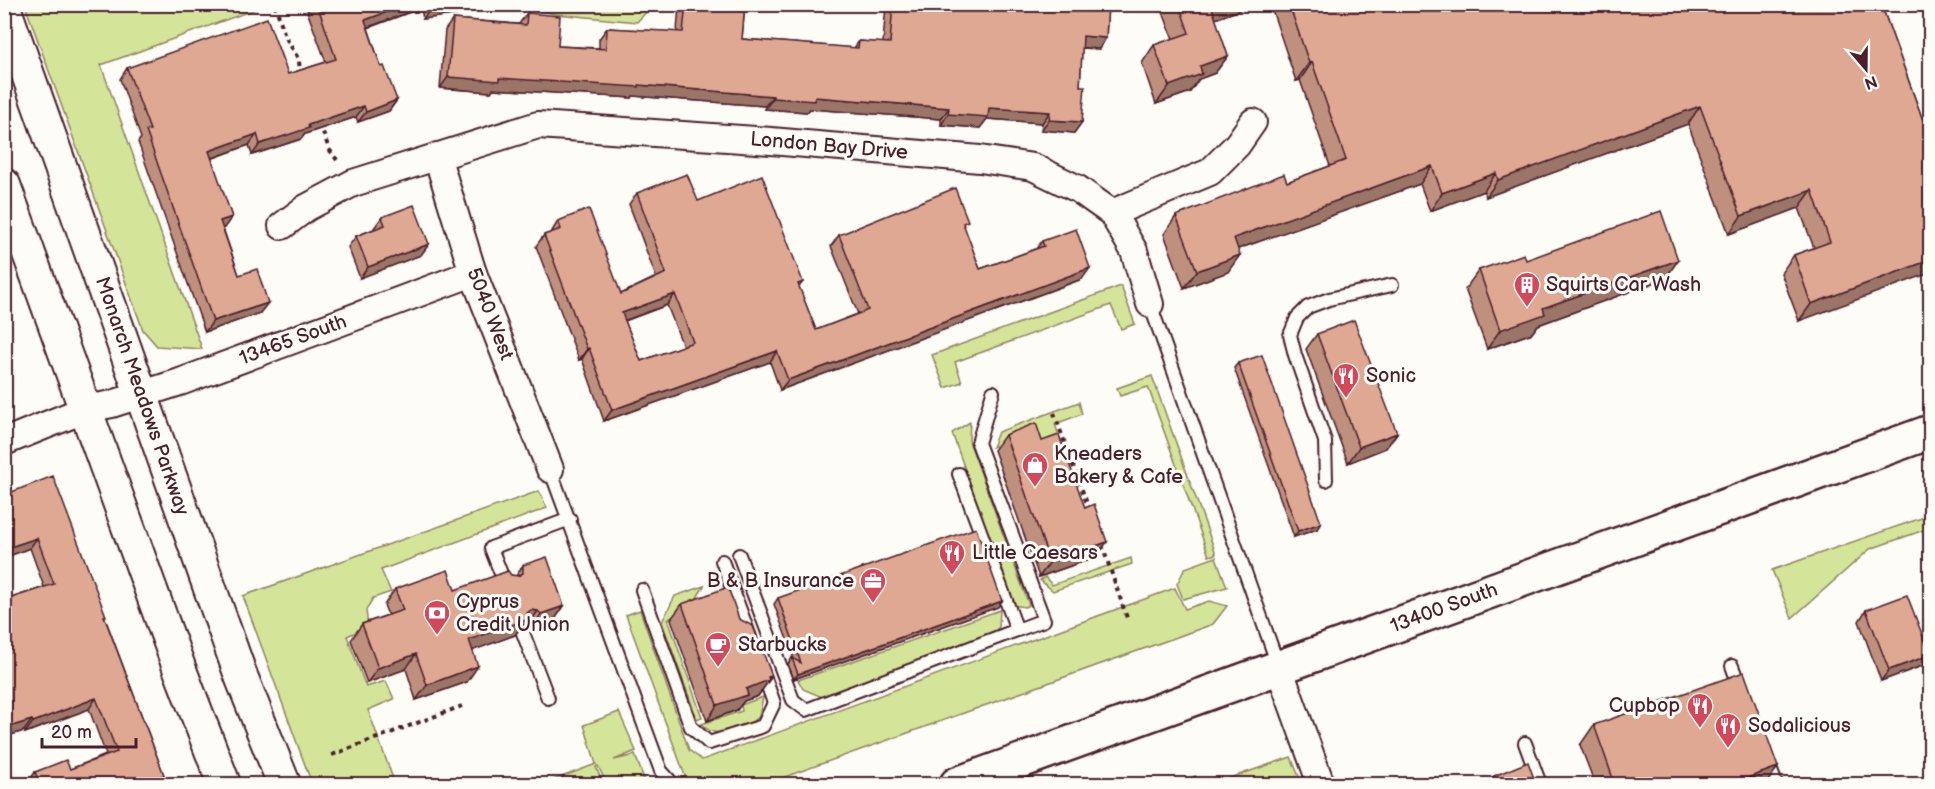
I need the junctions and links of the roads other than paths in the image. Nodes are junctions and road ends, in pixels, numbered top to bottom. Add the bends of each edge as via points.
1 (4, 7) edge
2 (1253, 122) dead end
3 (437, 156) junction
4 (4, 184) edge
5 (1112, 213) junction
6 (282, 226) dead end
7 (473, 273) junction
8 (1392, 285) dead end
9 (1150, 304) joint
10 (993, 392) dead end
11 (142, 395) junction
12 (99, 407) junction
13 (1930, 432) edge
14 (4, 442) edge
15 (550, 470) joint
16 (959, 474) dead end
17 (1326, 480) dead end
18 (570, 519) junction
19 (739, 555) dead end
20 (723, 561) dead end
21 (505, 584) edge
22 (642, 590) dead end
23 (1017, 630) junction
24 (523, 633) edge
25 (1732, 666) dead end
26 (1279, 668) junction
27 (548, 698) dead end
28 (1744, 698) edge
29 (1525, 743) dead end
30 (1764, 752) edge
31 (661, 771) junction
32 (224, 784) edge
33 (284, 784) edge
34 (660, 784) edge
35 (673, 784) edge
36 (957, 784) edge
37 (1322, 784) edge
38 (1540, 784) edge
39 (1776, 784) edge

1 - 11 street, Monarch Meadows Parkway
2 - 5 street via 1238,145 1210,172
3 - 5 street, London Bay Drive via 538,125 771,141 1033,167 1078,189
3 - 6 street, London Bay Drive via 353,183
3 - 7 street, 5040 West
4 - 12 street
5 - 9 street, London Bay Drive via 1134,252
7 - 11 street, 13465 South
7 - 15 street, 5040 West
8 - 17 lane via 1308,307 1297,318 1290,335 1325,441
9 - 26 lane
10 - 23 lane via 978,443 1044,620
11 - 12 street, 13465 South
11 - 33 street, Monarch Meadows Parkway via 241,676
12 - 14 street, 13465 South
12 - 32 street via 180,670
13 - 26 main road, 13400 South
15 - 18 lane
16 - 23 lane
18 - 21 lane via 491,548
18 - 31 lane
19 - 23 lane via 793,700 806,710
20 - 22 lane via 774,704 763,726 709,744 691,727
24 - 27 lane
25 - 28 lane
26 - 36 main road, 13400 South
26 - 37 street
29 - 38 lane
30 - 39 lane
31 - 34 lane
31 - 35 lane

